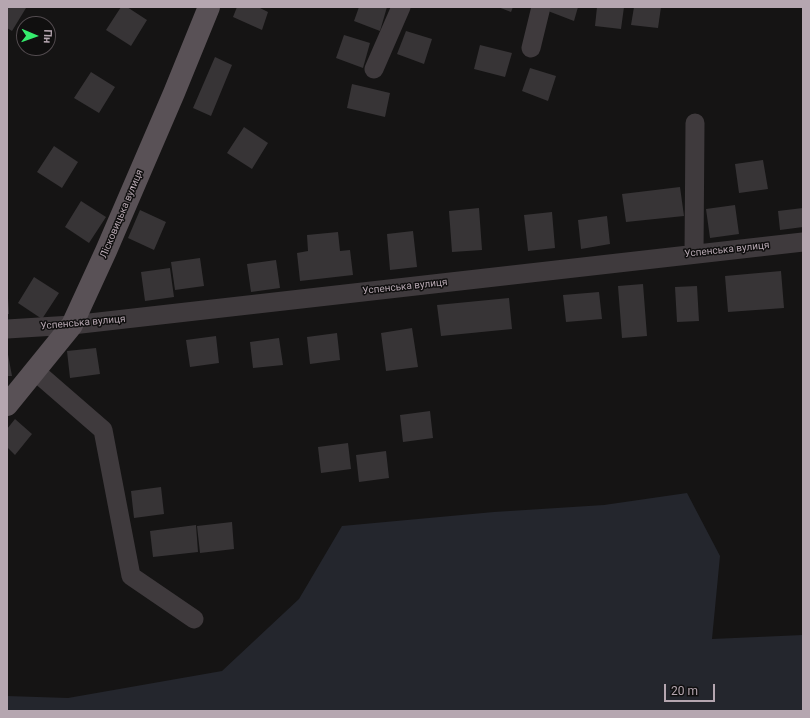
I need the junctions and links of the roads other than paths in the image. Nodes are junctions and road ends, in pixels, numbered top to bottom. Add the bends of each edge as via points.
1 (209, 7) edge
2 (401, 7) edge
3 (541, 7) edge
4 (531, 48) dead end
5 (374, 69) dead end
6 (695, 123) dead end
7 (803, 242) edge
8 (694, 254) junction
9 (72, 325) junction
10 (7, 329) edge
11 (35, 371) junction
12 (7, 405) edge
13 (194, 620) dead end

1 - 9 main road, Лісковицька вулиця via 171,101
2 - 5 street
3 - 4 street
6 - 8 street
7 - 8 street, Успенська вулиця
8 - 9 street, Успенська вулиця
9 - 10 street, Успенська вулиця
9 - 11 main road, Лісковицька вулиця
11 - 12 main road, Лісковицька вулиця
11 - 13 street via 104,430 131,576

